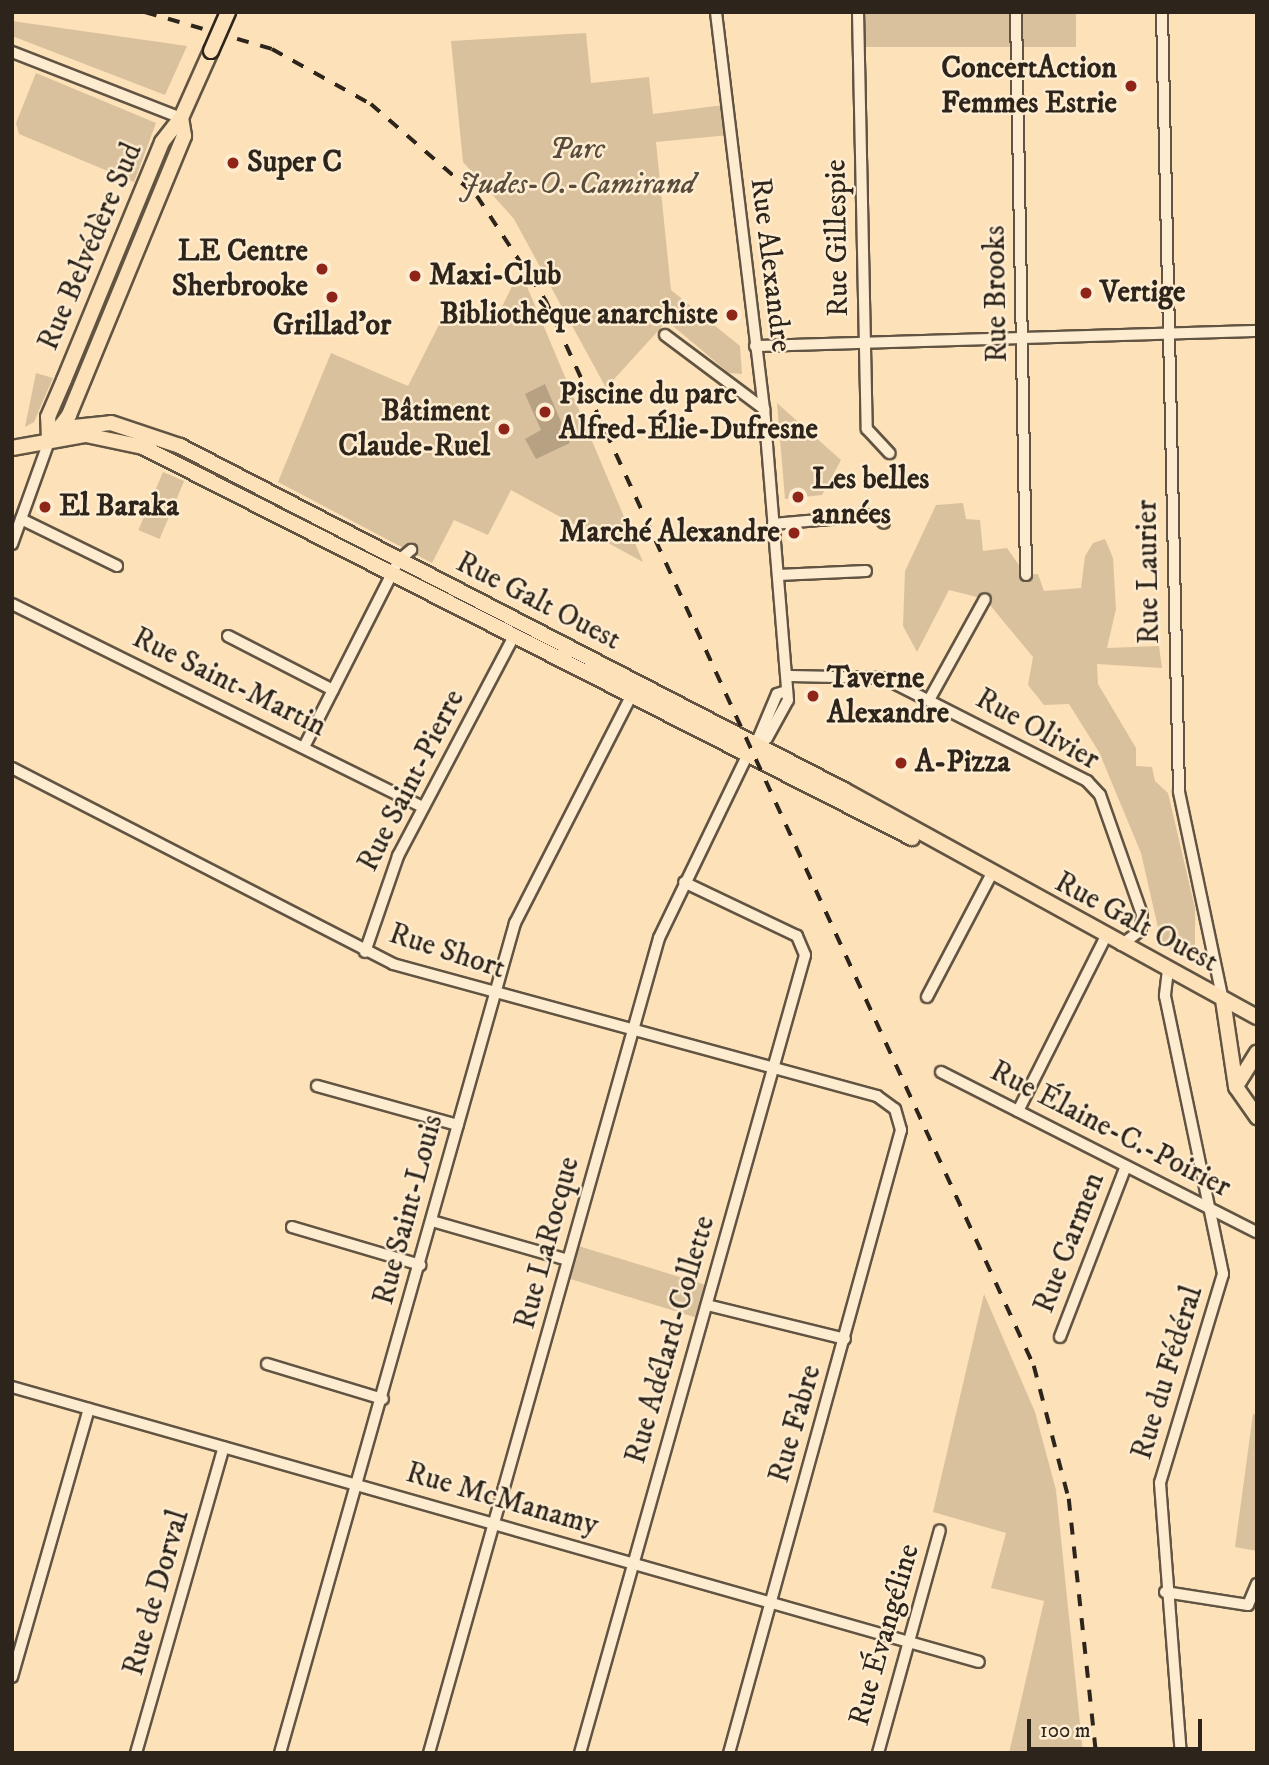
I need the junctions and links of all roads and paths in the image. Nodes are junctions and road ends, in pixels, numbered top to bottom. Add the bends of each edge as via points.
1 (228, 12) edge
2 (716, 12) edge
3 (858, 12) edge
4 (1016, 12) edge
5 (1162, 12) edge
6 (12, 52) edge
7 (181, 118) junction
8 (1170, 330) junction
9 (1257, 331) edge
10 (1022, 333) junction
11 (665, 335) dead end
12 (865, 338) junction
13 (755, 346) junction
14 (764, 409) junction
15 (50, 441) junction
16 (12, 448) edge
17 (889, 453) dead end
18 (21, 519) junction
19 (884, 523) dead end
20 (773, 524) junction
21 (12, 544) edge
22 (405, 555) junction
23 (117, 566) dead end
24 (866, 571) dead end
25 (391, 575) junction
26 (778, 575) junction
27 (1026, 575) dead end
28 (985, 599) dead end
29 (12, 604) edge
30 (228, 636) dead end
31 (513, 638) junction
32 (790, 677) junction
33 (333, 690) junction
34 (631, 698) junction
35 (929, 700) junction
36 (756, 744) junction
37 (304, 747) junction
38 (746, 758) junction
39 (12, 768) edge
40 (423, 807) junction
41 (991, 874) junction
42 (684, 882) junction
43 (1106, 936) junction
44 (1121, 945) junction
45 (365, 952) junction
46 (1168, 970) junction
47 (494, 994) junction
48 (927, 996) dead end
49 (1223, 1000) junction
50 (1257, 1017) edge
51 (634, 1031) junction
52 (1257, 1053) edge
53 (773, 1069) junction
54 (941, 1072) dead end
55 (317, 1086) dead end
56 (1236, 1087) junction
57 (895, 1109) joint
58 (1018, 1111) junction
59 (1257, 1117) edge
60 (458, 1125) junction
61 (1126, 1166) junction
62 (1206, 1207) junction
63 (432, 1221) junction
64 (292, 1227) dead end
65 (1257, 1232) edge
66 (568, 1260) junction
67 (420, 1265) junction
68 (707, 1305) junction
69 (1060, 1337) dead end
70 (845, 1339) junction
71 (267, 1364) dead end
72 (12, 1387) edge
73 (383, 1399) junction
74 (89, 1409) junction
75 (225, 1447) junction
76 (358, 1485) junction
77 (496, 1523) junction
78 (940, 1530) dead end
79 (633, 1562) junction
80 (1257, 1584) edge
81 (1165, 1592) junction
82 (771, 1601) junction
83 (909, 1642) junction
84 (979, 1662) dead end
85 (12, 1677) edge
86 (136, 1753) edge
87 (280, 1753) edge
88 (429, 1753) edge
89 (580, 1753) edge
90 (729, 1753) edge
91 (878, 1753) edge
92 (1181, 1753) edge

1 - 7 main road, Rue Belvédère Sud, bridge
2 - 13 street, Rue Alexandre
3 - 12 street, Rue Gillespie
4 - 10 street, Rue Brooks
5 - 8 street, Rue Laurier
6 - 7 street
7 - 15 main road, Rue Belvédère Sud via 162,142 54,404
8 - 9 street
8 - 10 street
8 - 49 street, Rue Laurier via 1179,792
10 - 12 street
10 - 27 street, Rue Brooks
11 - 14 street
12 - 13 street
12 - 17 street, Rue Gillespie via 867,429
13 - 14 street, Rue Alexandre
14 - 20 street, Rue Alexandre
15 - 16 main road, Rue Galt Ouest
15 - 18 street, Rue Belvédère Sud
15 - 22 main road, Rue Galt Ouest via 94,423 141,431
15 - 25 main road, Rue Galt Ouest via 111,437 143,447
18 - 21 street, Rue Belvédère Sud
18 - 23 street
19 - 20 street via 876,515
20 - 26 street, Rue Alexandre
22 - 25 street
22 - 36 main road, Rue Galt Ouest
24 - 26 street
25 - 31 main road, Rue Galt Ouest
25 - 33 street
26 - 32 street, Rue Alexandre
28 - 35 street
29 - 37 street, Rue Saint-Martin
30 - 33 street
31 - 34 main road, Rue Galt Ouest
31 - 40 street, Rue Saint-Pierre
32 - 35 street, Rue Olivier via 884,678
32 - 36 street, Rue Alexandre via 788,700 773,728
33 - 37 street
34 - 38 main road, Rue Galt Ouest
34 - 47 street, Rue Saint-Louis via 527,892
35 - 44 street, Rue Olivier via 1094,787 1143,922
36 - 38 street, Rue Alexandre
36 - 41 main road, Rue Galt Ouest
37 - 40 street, Rue Saint-Martin
38 - 41 main road, Rue Galt Ouest
38 - 42 street, Rue LaRocque
39 - 45 street, Rue Short
40 - 45 street, Rue Saint-Pierre via 389,878
41 - 43 main road, Rue Galt Ouest
41 - 48 street
42 - 51 street, Rue LaRocque via 659,938
42 - 53 street, Rue Adélard-Collette via 804,940 805,955
43 - 44 main road, Rue Galt Ouest
43 - 58 street
44 - 46 main road, Rue Galt Ouest
45 - 47 street, Rue Short
46 - 49 main road, Rue Galt Ouest
46 - 62 street, Rue du Fédéral via 1165,996
47 - 51 street, Rue Short
47 - 60 street, Rue Saint-Louis
49 - 50 main road, Rue Galt Ouest
49 - 56 main road, Rue Laurier
51 - 53 street, Rue Short
51 - 66 street, Rue LaRocque
52 - 56 main road
53 - 57 street, Rue Short via 877,1096
53 - 68 street, Rue Adélard-Collette
54 - 58 street, Rue Élaine-C.-Poirier
55 - 60 street
56 - 59 main road, Rue Laurier
57 - 70 street, Rue Fabre via 901,1130
58 - 61 street, Rue Élaine-C.-Poirier
60 - 63 street, Rue Saint-Louis
61 - 62 street, Rue Élaine-C.-Poirier
61 - 69 street, Rue Carmen
62 - 65 street, Rue Élaine-C.-Poirier
62 - 81 street, Rue du Fédéral via 1223,1274 1163,1462 1158,1506
63 - 66 street
63 - 67 street, Rue Saint-Louis
64 - 67 street
66 - 77 street, Rue LaRocque
67 - 73 street, Rue Saint-Louis
68 - 70 street
68 - 79 street, Rue Adélard-Collette
70 - 82 street, Rue Fabre
71 - 73 street
72 - 74 street, Rue McManamy
73 - 76 street, Rue Saint-Louis
74 - 75 street, Rue McManamy
74 - 85 street
75 - 76 street, Rue McManamy
75 - 86 street, Rue de Dorval
76 - 77 street, Rue McManamy
76 - 87 street, Rue Saint-Louis
77 - 79 street, Rue McManamy
77 - 88 street, Rue LaRocque
78 - 83 street, Rue Évangéline
79 - 82 street, Rue McManamy
79 - 89 street, Rue Adélard-Collette
80 - 81 street via 1248,1605
81 - 92 street, Rue du Fédéral
82 - 83 street, Rue McManamy
82 - 90 street, Rue Fabre
83 - 84 street, Rue McManamy
83 - 91 street, Rue Évangéline

